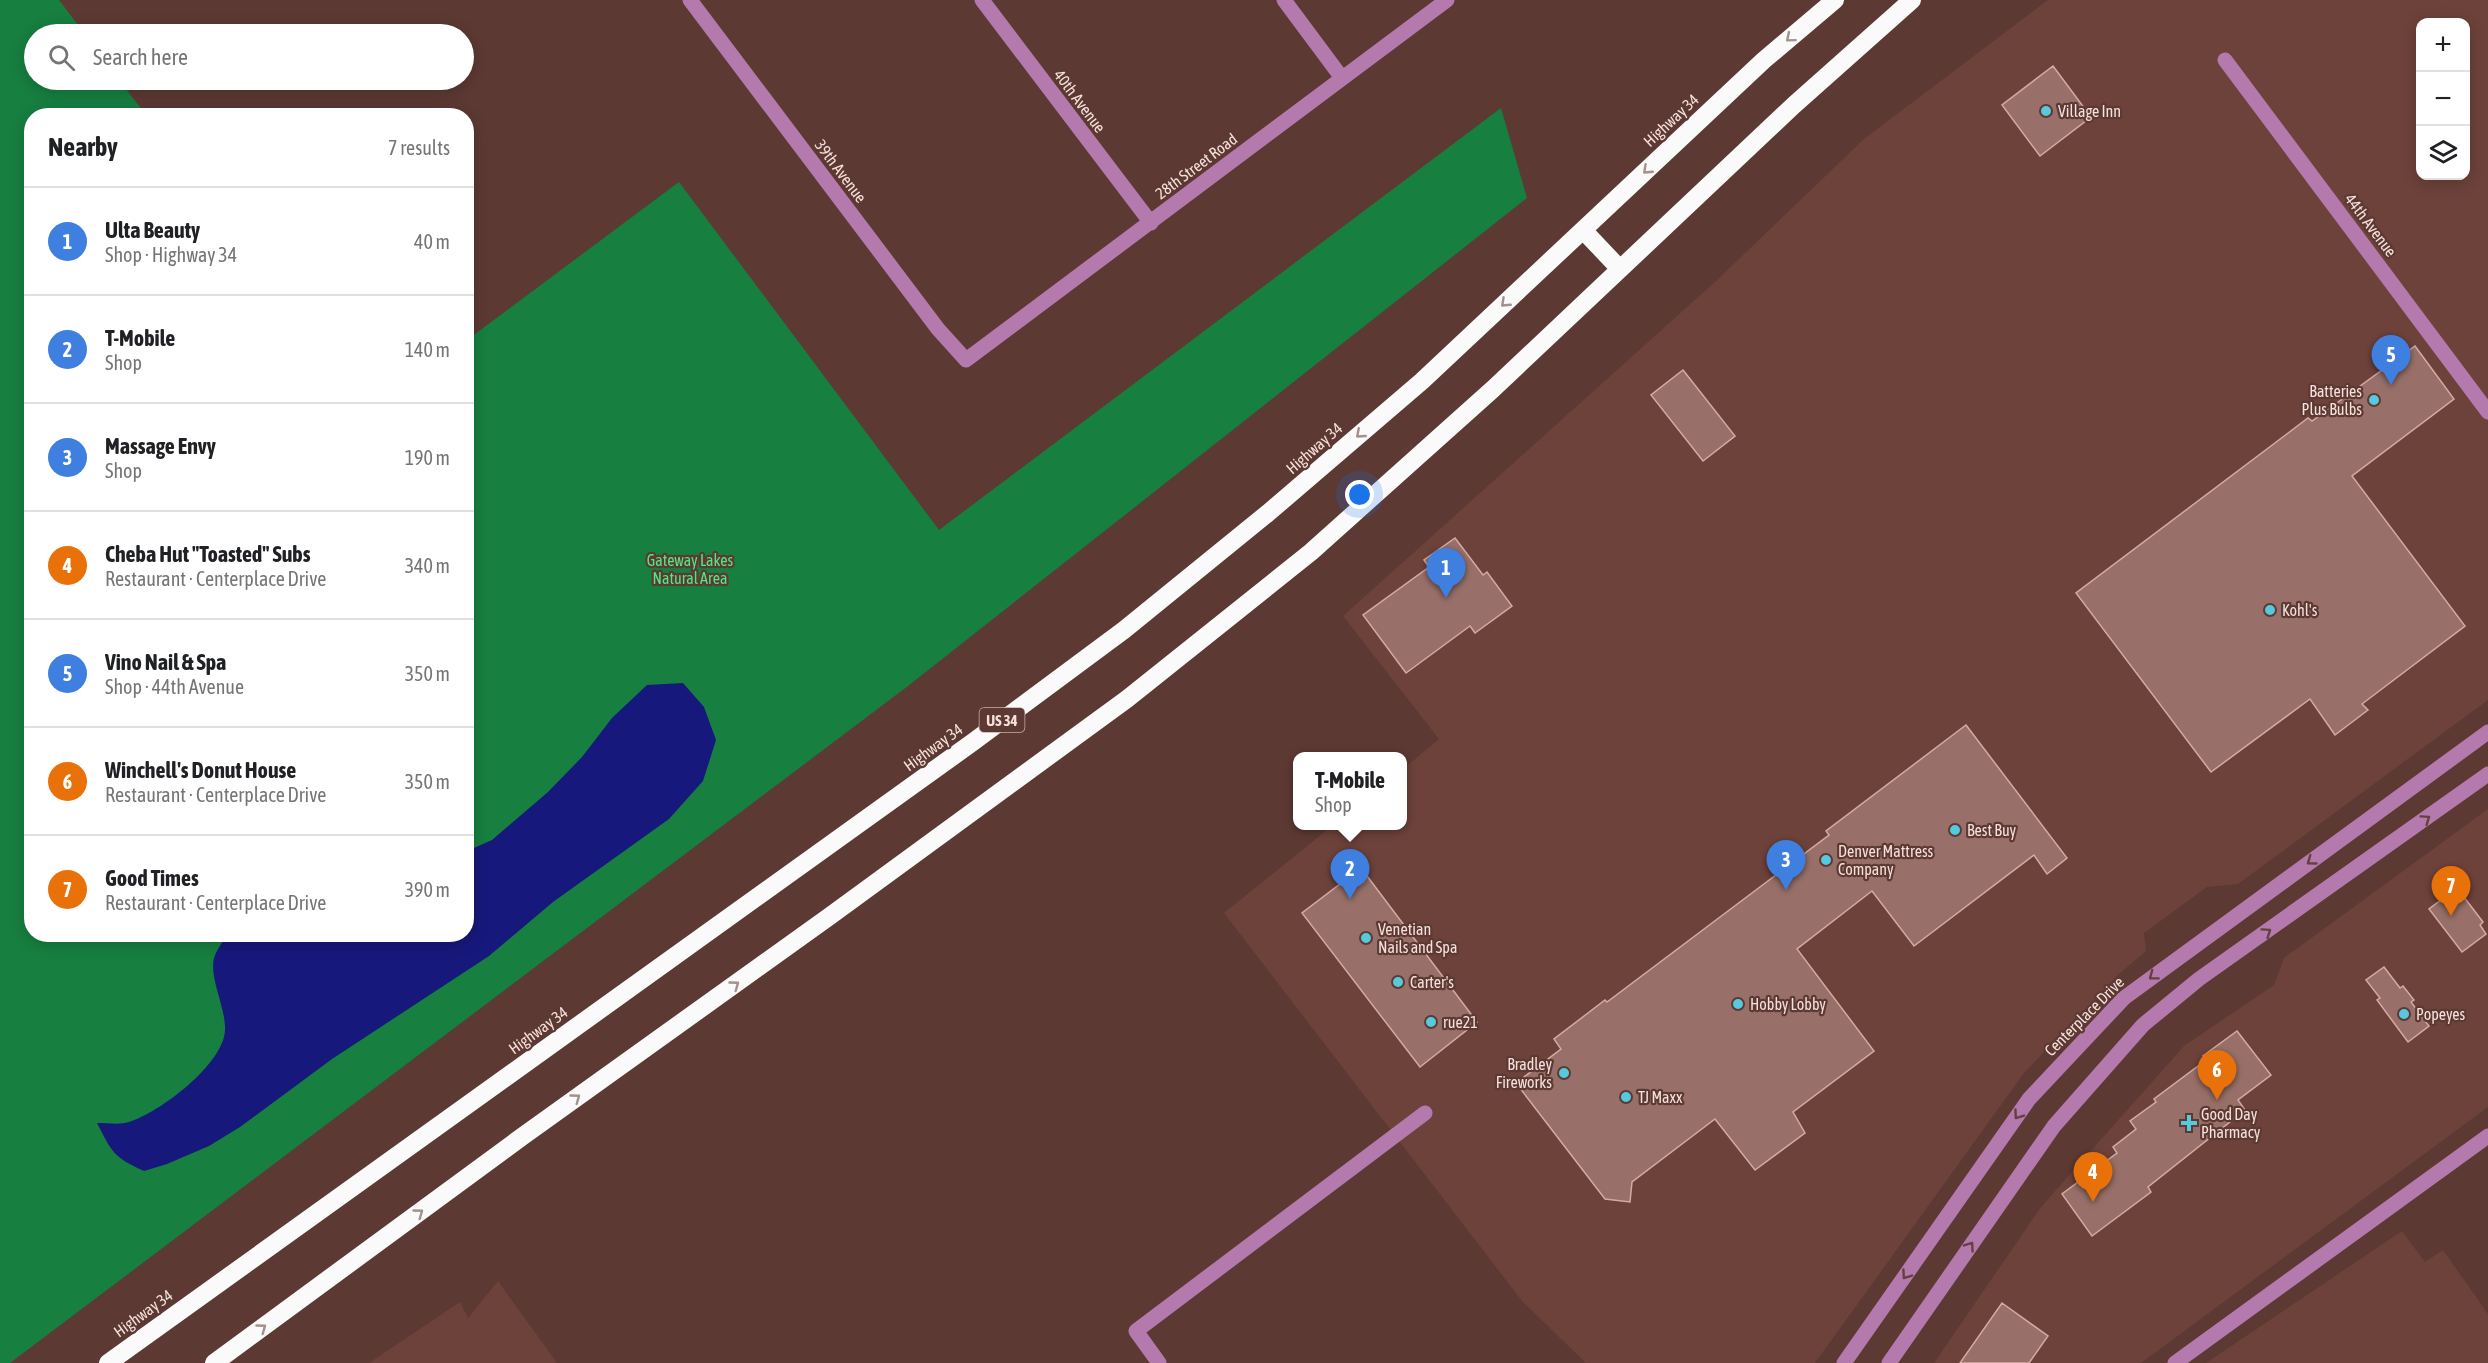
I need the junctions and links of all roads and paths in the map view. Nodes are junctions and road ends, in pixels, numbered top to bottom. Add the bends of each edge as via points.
1 (690, 0) edge
2 (982, 0) edge
3 (1284, 0) edge
4 (1447, 0) edge
5 (1835, 0) edge
6 (1912, 0) edge
7 (2224, 60) dead end
8 (1342, 78) junction
9 (1151, 223) junction
10 (1583, 230) junction
11 (1620, 269) junction
12 (966, 360) joint
13 (2488, 412) edge
14 (2488, 732) edge
15 (2488, 774) edge
16 (1425, 1113) dead end
17 (2488, 1136) edge
18 (108, 1363) edge
19 (214, 1363) edge
20 (1159, 1363) edge
21 (1844, 1363) edge
22 (1888, 1363) edge
23 (2175, 1363) edge

1 - 12 street, 39th Avenue via 938,329
2 - 9 street, 40th Avenue
3 - 8 street
4 - 8 street, 28th Street Road
5 -> 10 highway, Highway 34 / US 34 via 1764,60
6 - 11 highway
7 - 13 street, 44th Avenue
8 - 9 street, 28th Street Road
9 - 12 street, 28th Street Road
10 - 11 highway
10 -> 18 highway, Highway 34 / US 34 via 1422,381 1124,630
19 -> 11 highway via 1126,699 1311,552
14 -> 21 street, Centerplace Drive via 2124,998 2029,1099
22 -> 15 street via 2054,1126 2144,1025 2199,979
16 - 20 street via 1136,1331
17 - 23 street

